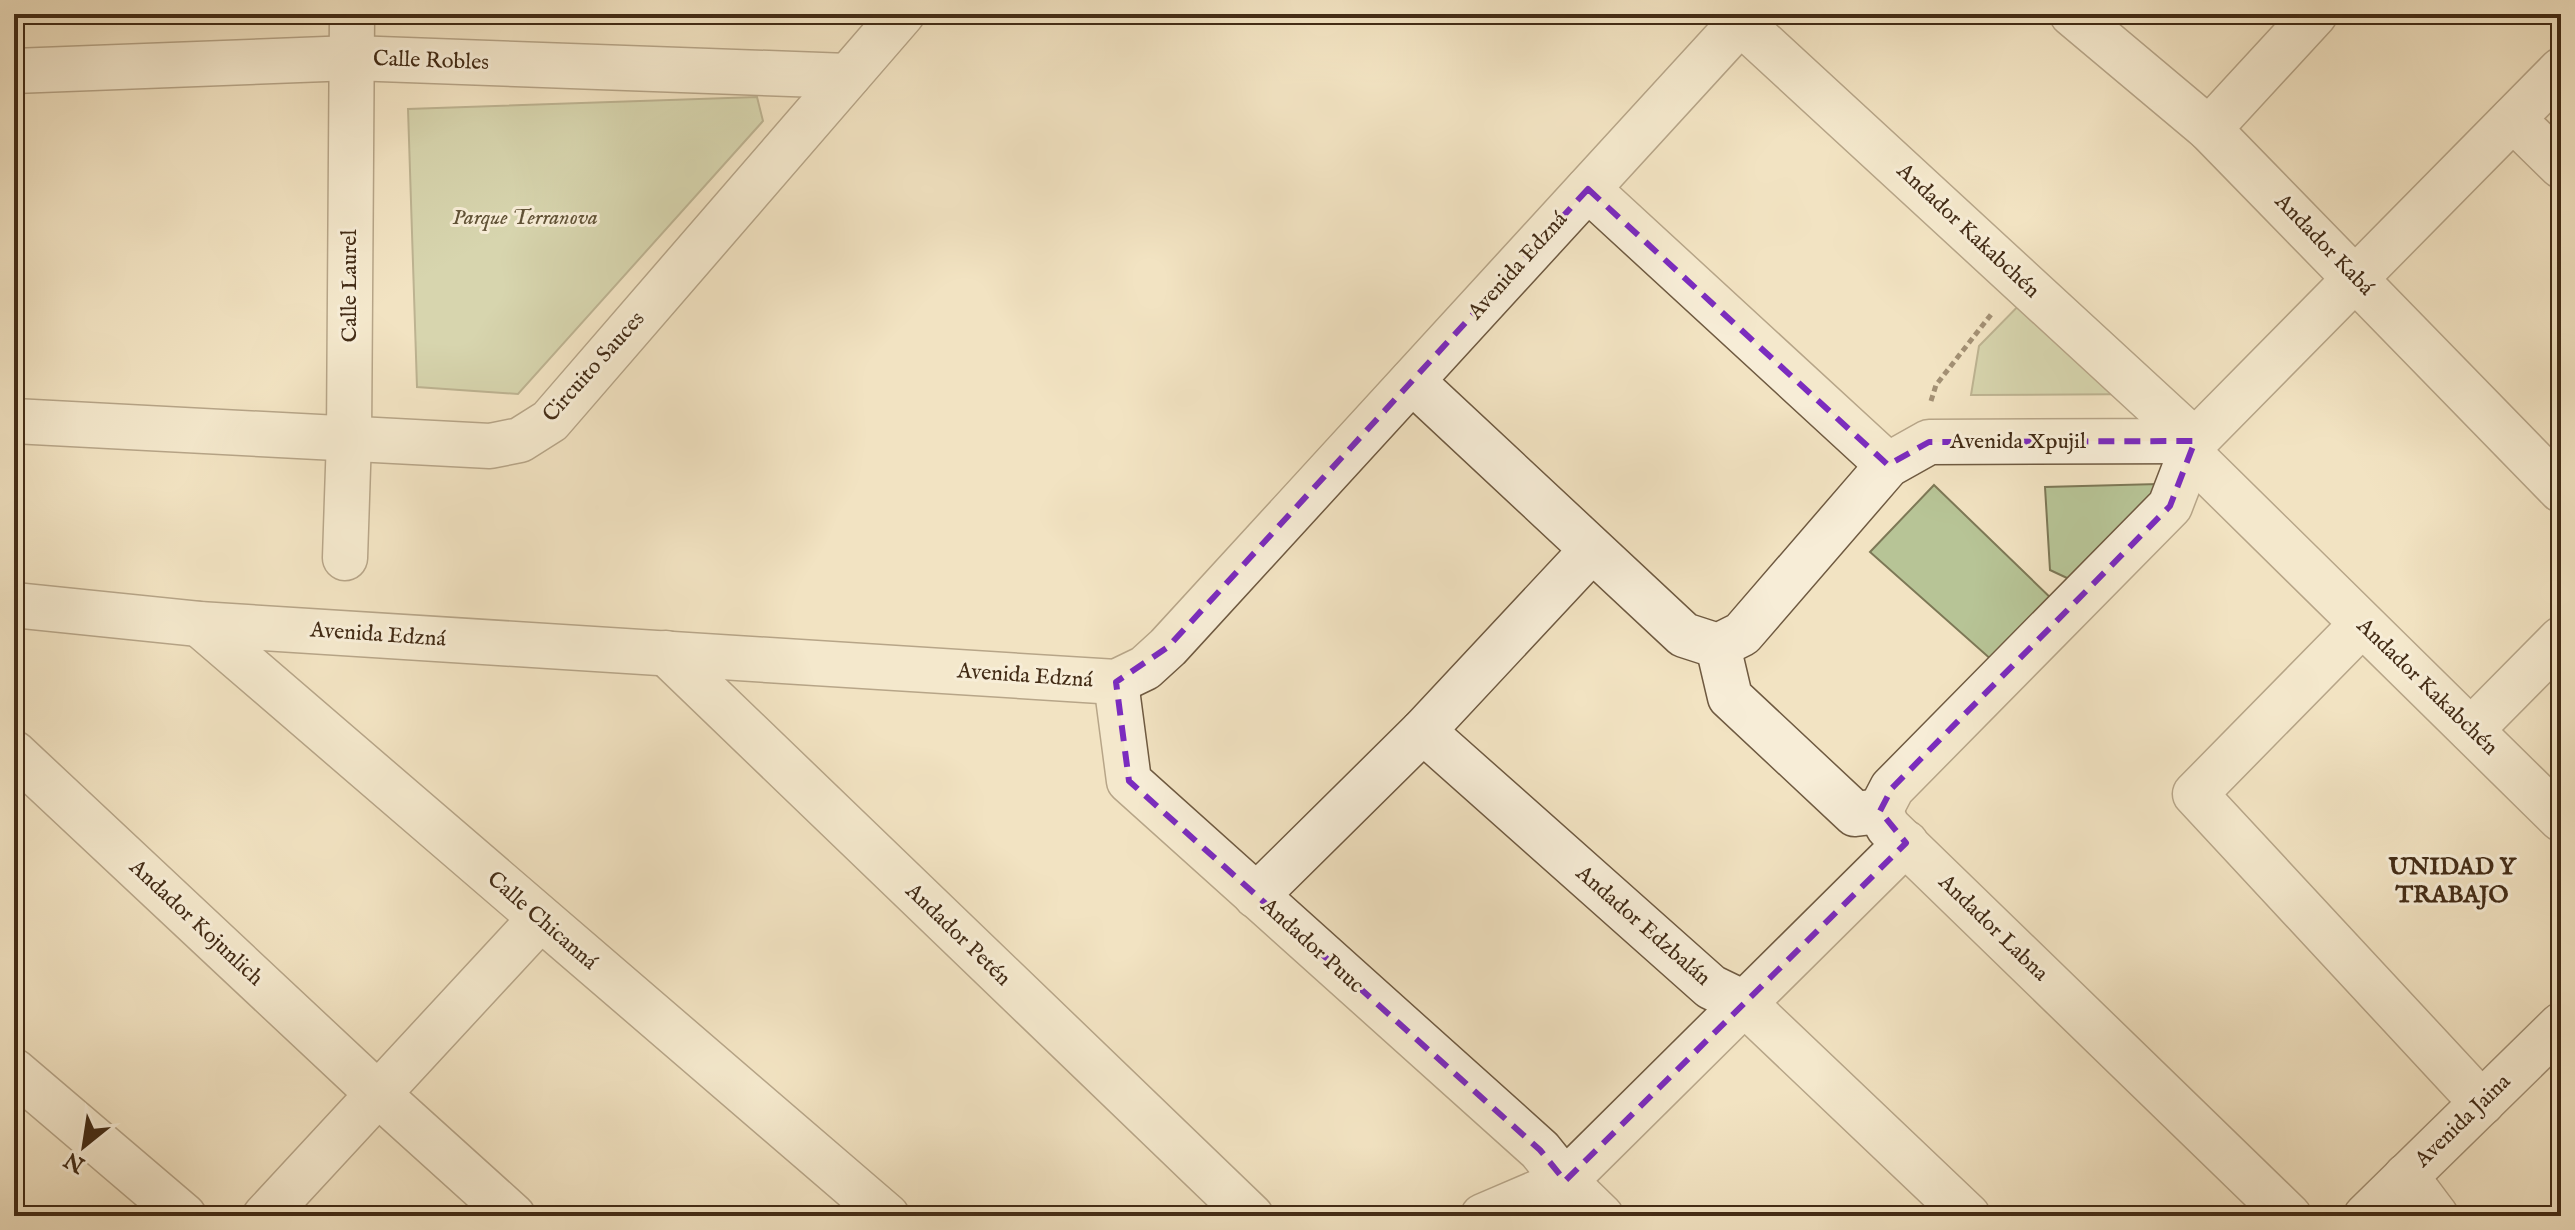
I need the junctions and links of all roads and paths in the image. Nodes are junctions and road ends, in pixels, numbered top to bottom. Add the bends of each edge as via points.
1 (352, 14) edge
2 (902, 14) edge
3 (2072, 14) edge
4 (2315, 14) edge
5 (1744, 18) edge
6 (352, 58) junction
7 (2561, 70) edge
8 (14, 71) edge
9 (848, 76) junction
10 (2513, 119) junction
11 (2209, 129) junction
12 (2561, 166) edge
13 (1588, 189) junction
14 (2356, 277) junction
15 (2019, 278) junction
16 (1412, 381) junction
17 (14, 421) edge
18 (349, 438) junction
19 (1929, 442) junction
20 (2193, 447) junction
21 (1888, 465) junction
22 (2561, 490) edge
23 (1592, 550) junction
24 (345, 558) dead end
25 (14, 605) edge
26 (199, 624) junction
27 (2362, 624) junction
28 (2561, 639) edge
29 (1718, 646) junction
30 (666, 653) junction
31 (1116, 682) junction
32 (2471, 730) junction
33 (1423, 731) junction
34 (14, 753) edge
35 (2561, 819) edge
36 (1893, 827) junction
37 (1256, 896) junction
38 (540, 919) junction
39 (1744, 1003) junction
40 (2561, 1025) edge
41 (14, 1071) edge
42 (378, 1094) junction
43 (2482, 1103) junction
44 (2406, 1176) junction
45 (1565, 1181) junction
46 (184, 1216) edge
47 (265, 1216) edge
48 (513, 1216) edge
49 (887, 1216) edge
50 (1251, 1216) edge
51 (1483, 1216) edge
52 (1601, 1216) edge
53 (1968, 1216) edge
54 (2289, 1216) edge
55 (2366, 1216) edge
56 (2436, 1216) edge

1 - 6 street, Calle Laurel
2 - 9 street, Circuito Sauces
3 - 11 street, Andador Kabá
4 - 11 street
5 - 13 street, Avenida Edzná
5 - 15 street, Andador Kakabchén
6 - 8 street, Calle Robles
6 - 9 street, Calle Robles
6 - 18 street, Calle Laurel
7 - 10 street
9 - 18 street, Circuito Sauces via 550,421 520,440 490,446
10 - 12 street
10 - 14 street
11 - 14 street, Andador Kabá
13 - 16 street, Avenida Edzná
13 - 21 street
14 - 20 street
14 - 22 street, Andador Kabá
15 - 19 path via 1936,385 1928,409
15 - 20 street, Andador Kakabchén
16 - 23 street
16 - 31 street, Avenida Edzná via 1168,647 1145,668
17 - 18 street, Circuito Sauces
18 - 24 street, Calle Laurel
19 - 20 street, Avenida Xpujil
19 - 21 street, Avenida Xpujil
20 - 27 street, Andador Kakabchén
20 - 36 street via 2170,506 1892,788
21 - 29 street, Avenida Xpujil via 1742,634
23 - 29 street via 1684,635
23 - 33 street
25 - 26 street, Avenida Edzná
26 - 30 street, Avenida Edzná
26 - 38 street, Calle Chicanná
27 - 32 street, Andador Kakabchén
27 - 43 street via 2195,794
28 - 32 street
29 - 36 street via 1730,697 1855,814
30 - 31 street, Avenida Edzná
30 - 50 street, Andador Petén
31 - 37 street, Andador Puuc via 1129,781
32 - 35 street, Andador Kakabchén
33 - 37 street
33 - 39 street, Andador Edzbalán via 1711,987
34 - 42 street, Andador Kojunlich
36 - 39 street
36 - 54 street, Andador Labna
37 - 45 street, Andador Puuc via 1540,1150
38 - 42 street
38 - 49 street, Calle Chicanná
39 - 45 street
39 - 53 street, Andador Edzbalán
40 - 43 street, Avenida Jaina
41 - 46 street
42 - 47 street
42 - 48 street, Andador Kojunlich
43 - 44 street, Avenida Jaina
44 - 55 street, Avenida Jaina
44 - 56 street
45 - 51 street
45 - 52 street

